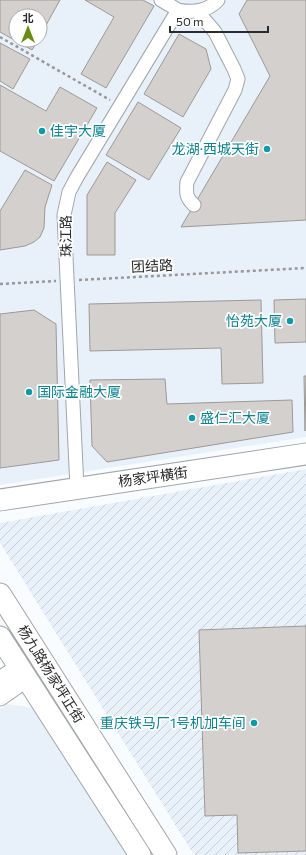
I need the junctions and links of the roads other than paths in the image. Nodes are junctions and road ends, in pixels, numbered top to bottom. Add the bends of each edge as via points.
1 (161, 0) edge
2 (218, 0) edge
3 (178, 10) junction
4 (197, 11) junction
5 (194, 205) dead end
6 (306, 454) edge
7 (77, 488) junction
8 (0, 500) edge
9 (0, 594) edge
10 (0, 637) edge
11 (23, 672) junction
12 (0, 680) edge
13 (0, 698) edge
14 (140, 855) edge
15 (166, 855) edge

1 - 3 street
2 - 4 street via 207,9
3 - 4 street
3 - 7 street, 珠江路 via 77,177 64,215
4 - 5 street via 215,32 238,79 235,90 188,182 186,192
6 - 7 main road, 杨家坪横街
7 - 8 main road, 杨家坪横街
9 - 15 main road, 杨九路杨家坪正街
10 - 11 main road, 杨九路杨家坪正街
11 - 12 street
11 - 13 street
11 - 14 main road, 杨九路杨家坪正街

